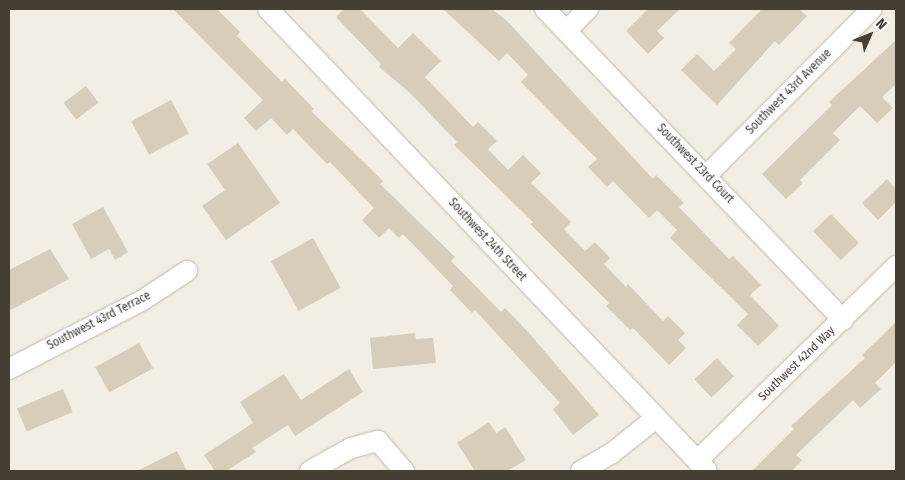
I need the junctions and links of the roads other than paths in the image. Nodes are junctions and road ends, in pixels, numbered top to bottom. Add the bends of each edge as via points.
1 (545, 9) edge
2 (588, 9) edge
3 (872, 9) edge
4 (279, 12) edge
5 (567, 30) junction
6 (706, 175) junction
7 (896, 266) edge
8 (187, 271) dead end
9 (843, 320) junction
10 (9, 369) edge
11 (656, 418) junction
12 (702, 466) edge
13 (310, 471) edge
14 (404, 471) edge
15 (581, 471) edge

1 - 5 street, Southwest 23rd Court
2 - 5 street
3 - 6 street, Southwest 43rd Avenue
4 - 11 street, Southwest 24th Street
5 - 6 street, Southwest 23rd Court
6 - 9 street, Southwest 23rd Court
7 - 9 street, Southwest 42nd Way
8 - 10 street, Southwest 43rd Terrace via 142,300
9 - 12 street, Southwest 42nd Way
11 - 12 street, Southwest 24th Street
11 - 15 street via 612,453
13 - 14 street via 351,448 378,442

